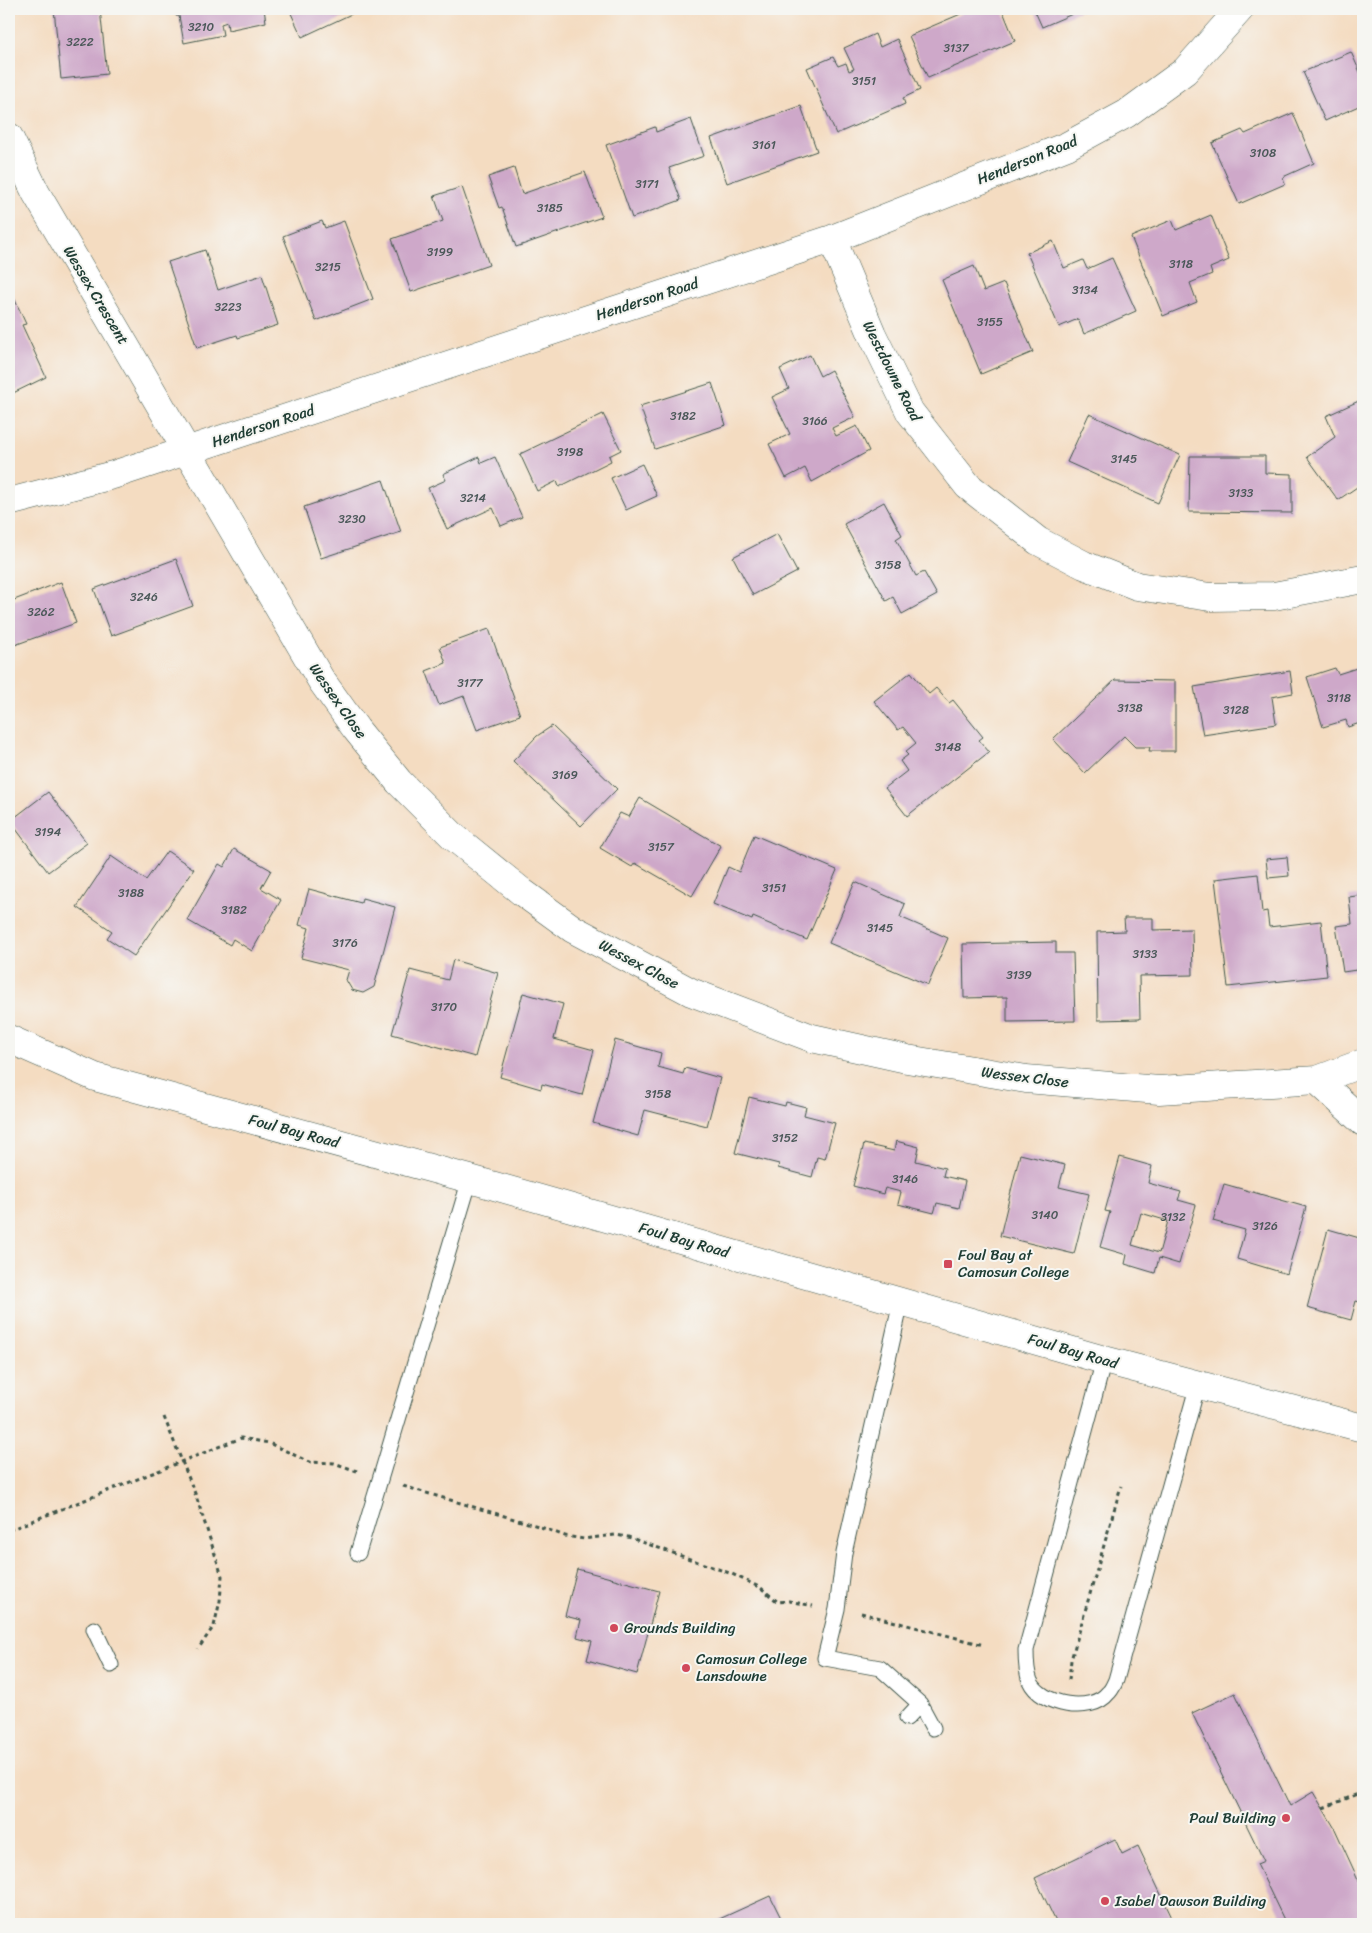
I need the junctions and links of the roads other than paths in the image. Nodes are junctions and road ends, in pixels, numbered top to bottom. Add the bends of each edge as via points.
1 (1240, 9) edge
2 (9, 137) edge
3 (832, 239) junction
4 (188, 451) junction
5 (9, 502) edge
6 (1363, 579) edge
7 (9, 1039) edge
8 (1363, 1063) edge
9 (1316, 1080) junction
10 (1363, 1122) edge
11 (470, 1180) junction
12 (901, 1302) junction
13 (1104, 1360) junction
14 (1198, 1384) junction
15 (1363, 1428) edge
16 (358, 1553) dead end
17 (94, 1629) dead end
18 (111, 1665) dead end
19 (920, 1704) junction
20 (906, 1718) dead end
21 (933, 1728) dead end

1 - 3 street, Henderson Road via 1185,71 1126,114 1067,146
2 - 4 street, Wessex Crescent via 36,193
3 - 4 street, Henderson Road
3 - 6 street, Westdowne Road via 872,334 910,412 968,486 1038,541 1084,565 1137,586 1210,597 1274,596
4 - 5 street, Henderson Road via 113,475
4 - 9 street, Wessex Close via 321,680 398,782 454,837 573,929 691,992 812,1038 907,1059 1026,1079 1159,1090
7 - 11 street, Foul Bay Road via 95,1077
8 - 9 street, Wessex Close
9 - 10 street
11 - 12 street, Foul Bay Road
11 - 16 lane
12 - 13 street, Foul Bay Road
12 - 19 lane via 844,1553 837,1609 825,1658 880,1668
13 - 14 street, Foul Bay Road
13 - 14 lane via 1026,1650 1030,1682 1047,1699 1068,1705 1086,1705 1108,1695 1116,1680
14 - 15 street, Foul Bay Road
17 - 18 lane
19 - 20 lane
19 - 21 lane

